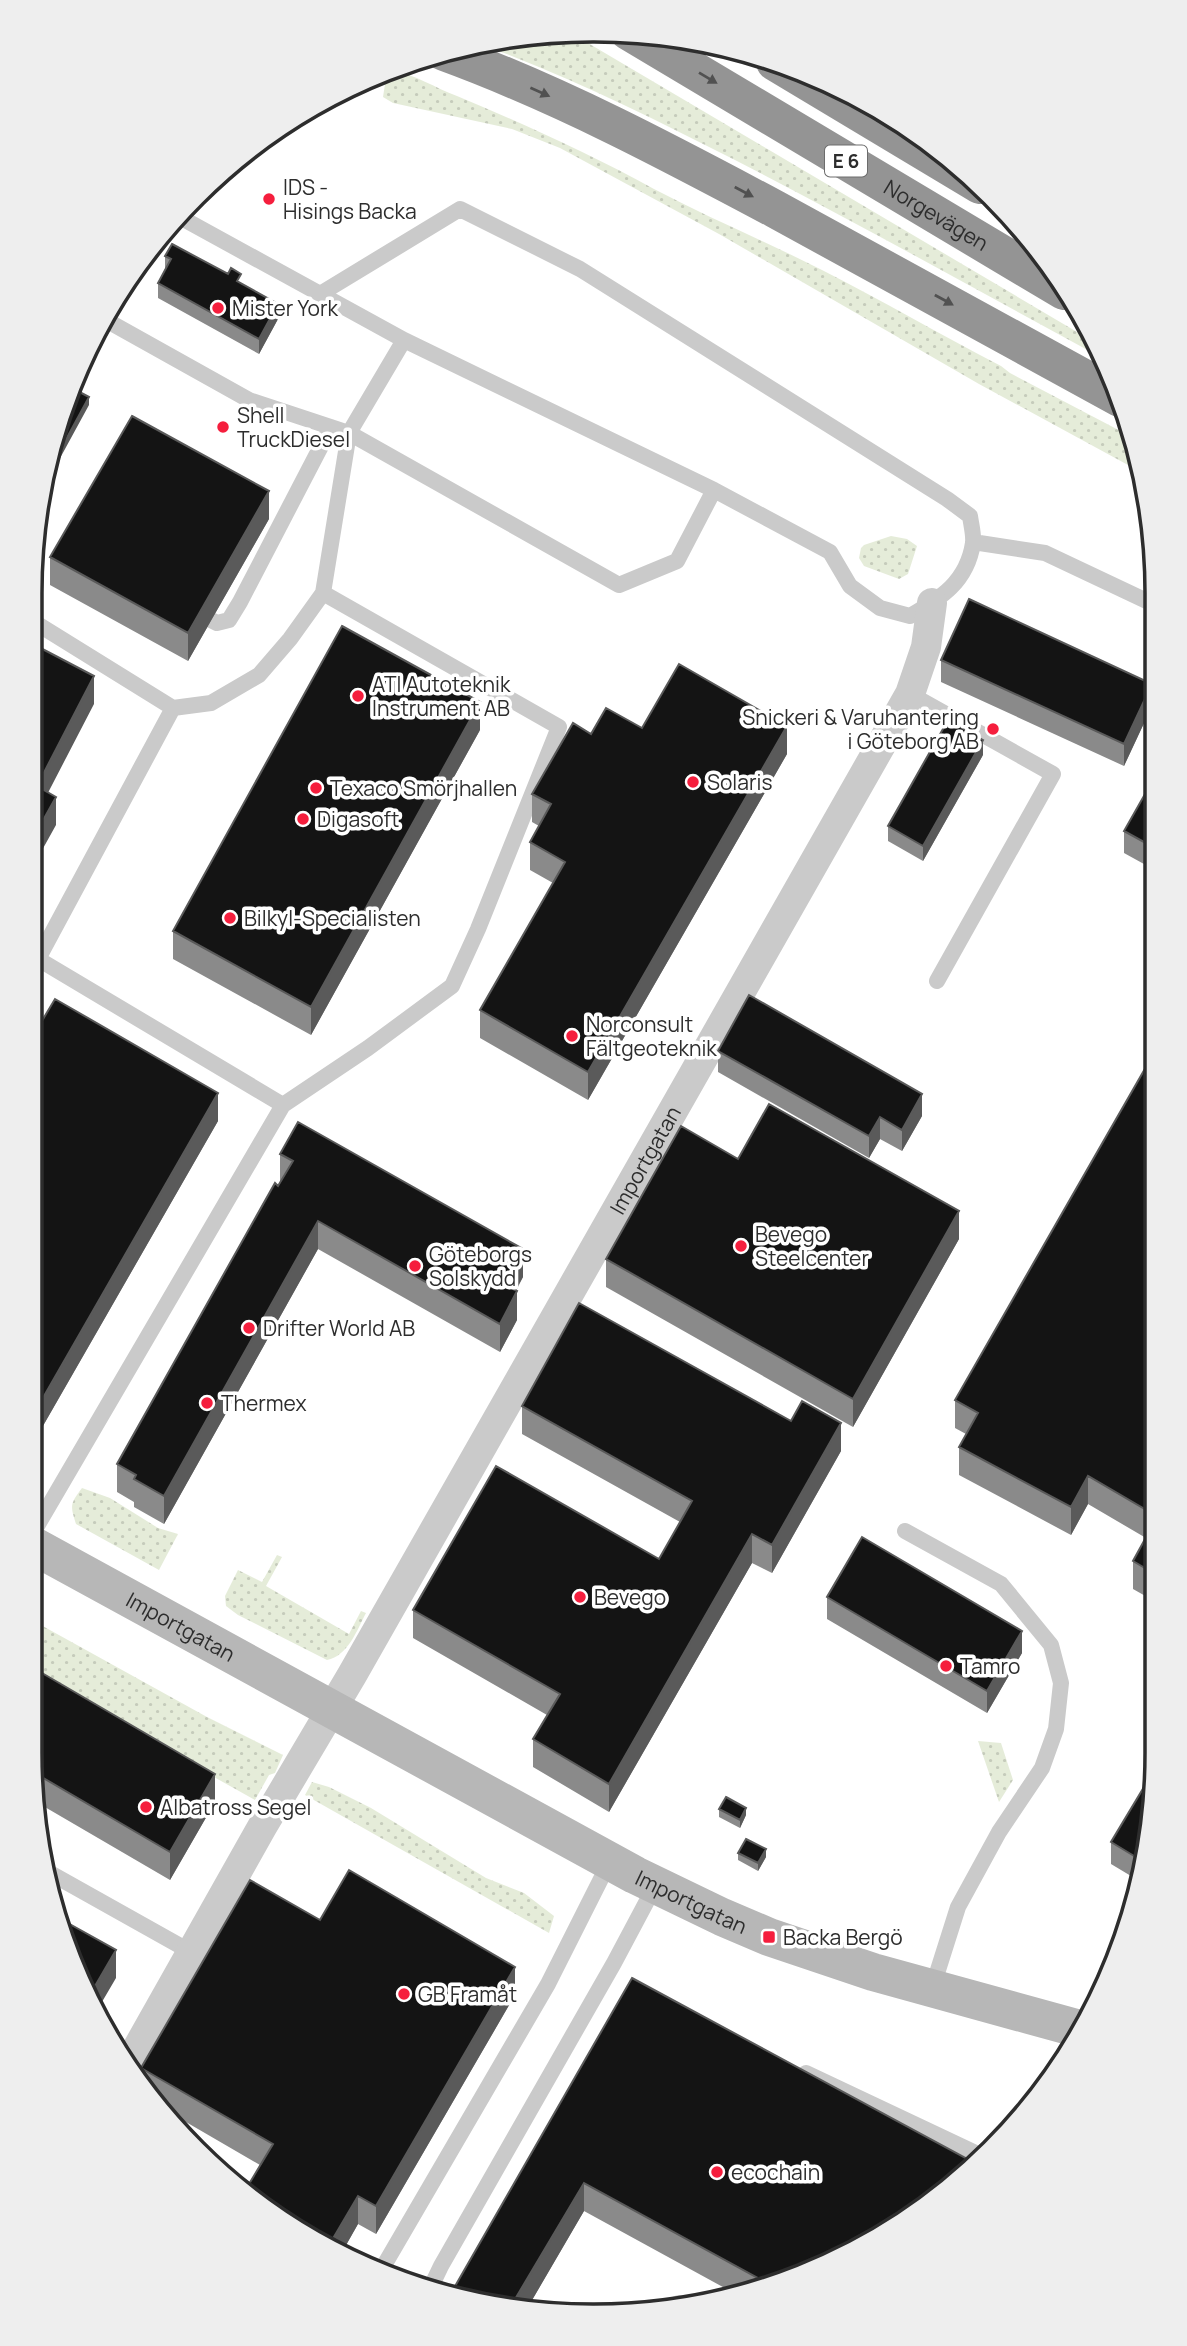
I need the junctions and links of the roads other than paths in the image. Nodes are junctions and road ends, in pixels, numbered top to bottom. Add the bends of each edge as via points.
1 (652, 46) edge
2 (462, 59) edge
3 (835, 98) edge
4 (916, 147) edge
5 (187, 221) edge
6 (1048, 281) edge
7 (320, 294) junction
8 (113, 324) edge
9 (404, 340) junction
10 (1106, 390) edge
11 (331, 427) junction
12 (349, 433) junction
13 (715, 490) junction
14 (973, 542) junction
15 (323, 593) junction
16 (1145, 600) edge
17 (932, 603) junction
18 (211, 620) edge
19 (42, 627) edge
20 (911, 695) junction
21 (173, 708) junction
22 (42, 951) edge
23 (42, 970) edge
24 (937, 981) dead end
25 (283, 1105) junction
26 (42, 1517) edge
27 (905, 1531) dead end
28 (42, 1551) edge
29 (332, 1709) junction
30 (610, 1861) junction
31 (57, 1877) edge
32 (656, 1884) junction
33 (191, 1952) junction
34 (932, 1989) junction
35 (1072, 2027) edge
36 (133, 2056) edge
37 (789, 2066) edge
38 (973, 2152) edge
39 (385, 2263) edge
40 (434, 2280) edge

1 -> 6 highway, Norgevägen / E 6
2 -> 10 highway via 646,140
3 - 4 highway, E 6
5 - 7 lane
7 - 9 lane
7 - 14 lane via 460,209 580,269 947,499 970,516
8 - 11 lane via 249,400
9 - 12 lane
9 - 13 lane
11 - 12 lane
11 - 18 lane via 229,620
12 - 13 lane via 618,585 677,561
12 - 15 lane
13 - 17 lane via 830,552 850,586 880,608 910,616
14 - 16 lane via 1045,553
14 - 17 lane via 962,574
15 - 21 lane via 259,675 211,703
15 - 25 lane via 559,727 452,986
17 - 20 street, Importgatan via 926,647
19 - 21 lane
20 - 24 lane via 1053,774
20 - 29 street, Importgatan
21 - 22 lane
23 - 25 lane
25 - 26 lane
27 - 34 lane via 1001,1584 1051,1645 1062,1683 1056,1729 1042,1768 999,1832 958,1907
28 - 29 street, Importgatan
29 - 30 street, Importgatan
29 - 33 street
30 - 32 street, Importgatan
30 - 39 lane via 548,1984
31 - 33 lane
32 - 34 street, Importgatan via 769,1937
32 - 40 lane
33 - 36 street
34 - 35 street, Importgatan
37 - 38 lane

